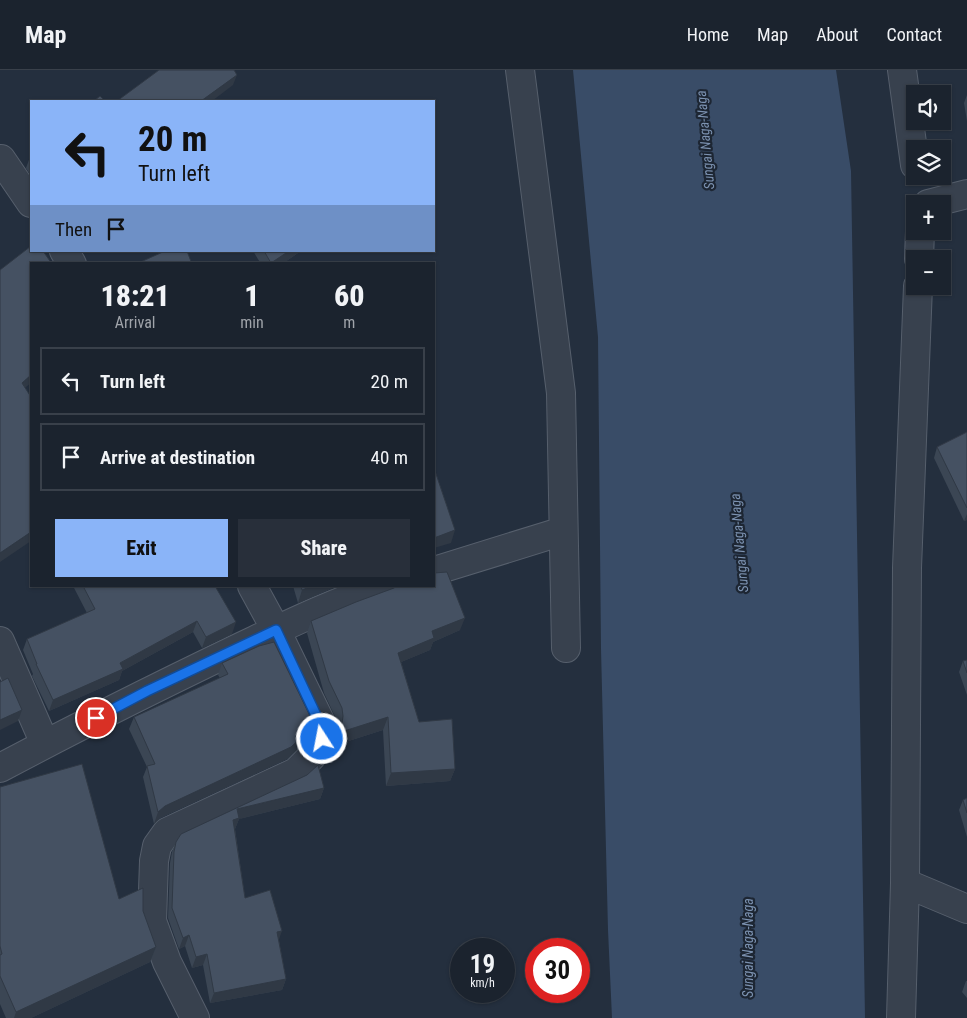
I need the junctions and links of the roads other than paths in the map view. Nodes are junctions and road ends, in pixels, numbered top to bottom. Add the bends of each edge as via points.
1 (520, 70) edge
2 (902, 70) edge
3 (912, 140) edge
4 (0, 159) edge
5 (967, 194) edge
6 (951, 198) edge
7 (30, 202) edge
8 (918, 295) edge
9 (563, 531) junction
10 (435, 571) edge
11 (253, 587) edge
12 (381, 587) edge
13 (276, 630) junction
14 (0, 641) edge
15 (566, 648) dead end
16 (46, 744) junction
17 (0, 768) edge
18 (905, 883) junction
19 (967, 909) edge
20 (195, 1018) edge
21 (901, 1018) edge

1 - 9 street via 561,393
2 - 3 street
4 - 7 street
5 - 6 street
8 - 18 street via 907,568
9 - 10 street
9 - 15 street
11 - 13 street
12 - 13 street
13 - 16 street via 147,691
13 - 20 street via 322,728 322,739 312,756 296,772 167,832 157,846 154,860 152,921 167,962
14 - 16 street
16 - 17 street
18 - 19 street
18 - 21 street

